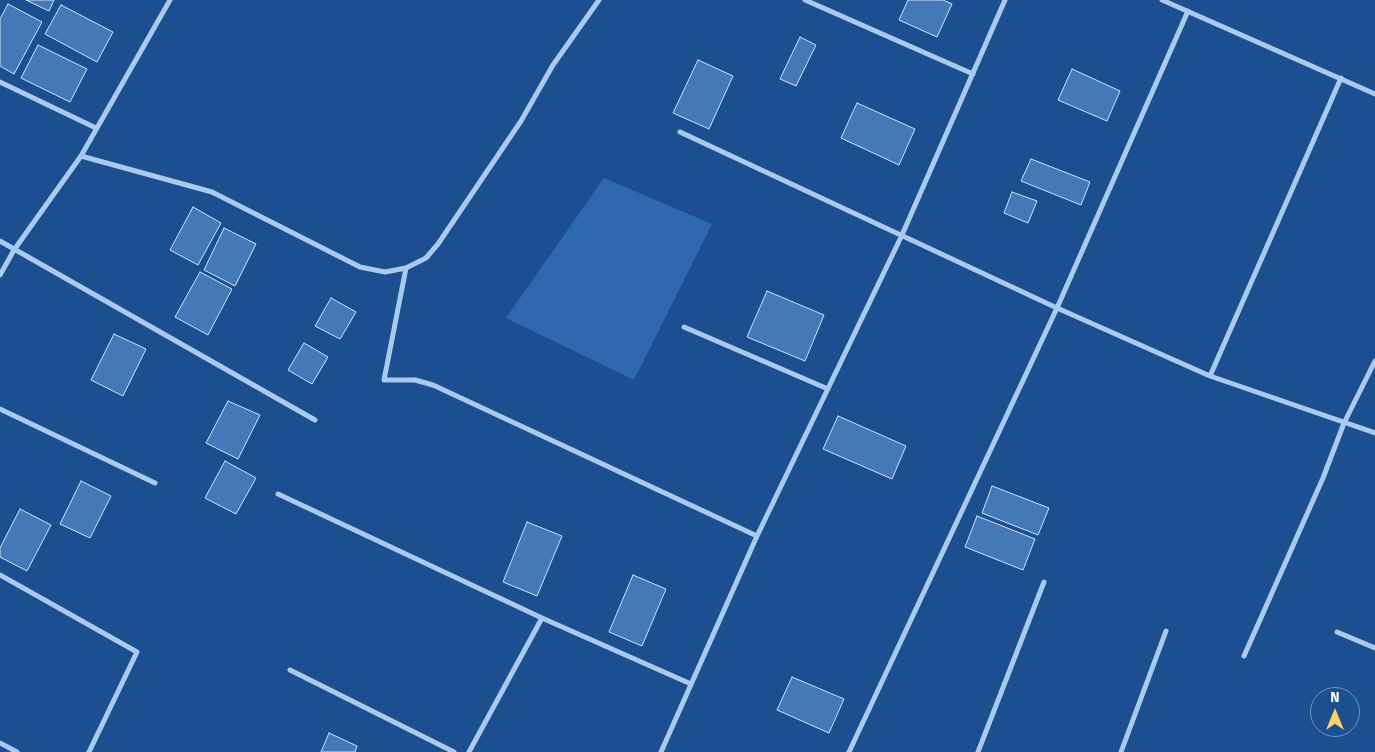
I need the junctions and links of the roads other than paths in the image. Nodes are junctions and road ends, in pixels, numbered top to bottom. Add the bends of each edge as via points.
1 (170, 0) edge
2 (599, 0) edge
3 (805, 0) edge
4 (1005, 0) edge
5 (1162, 0) edge
6 (1188, 12) junction
7 (973, 74) junction
8 (1341, 78) junction
9 (0, 82) edge
10 (1375, 94) edge
11 (96, 128) junction
12 (680, 132) dead end
13 (81, 156) junction
14 (902, 235) junction
15 (0, 241) edge
16 (14, 250) junction
17 (406, 268) junction
18 (0, 276) edge
19 (1058, 308) junction
20 (684, 327) dead end
21 (1375, 361) edge
22 (1210, 376) junction
23 (828, 389) junction
24 (0, 409) edge
25 (315, 420) dead end
26 (1344, 423) junction
27 (1375, 433) edge
28 (155, 483) dead end
29 (278, 494) dead end
30 (757, 536) junction
31 (0, 575) edge
32 (1044, 582) dead end
33 (542, 618) junction
34 (1166, 631) dead end
35 (1337, 632) dead end
36 (1375, 648) edge
37 (1244, 656) dead end
38 (290, 670) dead end
39 (691, 684) junction
40 (0, 743) edge
41 (17, 752) edge
42 (89, 752) edge
43 (454, 752) edge
44 (469, 752) edge
45 (661, 752) edge
46 (850, 752) edge
47 (978, 752) edge
48 (1122, 752) edge

1 - 11 street
2 - 17 street via 553,64 521,121 438,244 426,258
3 - 7 street
4 - 7 street
5 - 6 street
6 - 8 street
6 - 19 street
7 - 14 street
8 - 10 street
8 - 22 street
9 - 11 street
11 - 13 street
12 - 14 street
13 - 16 street
13 - 17 street via 212,192 360,267 385,272
14 - 19 street
14 - 23 street
15 - 16 street
16 - 18 street
16 - 25 street
17 - 30 street via 384,380 415,380 433,385
19 - 22 street
19 - 46 street
20 - 23 street
21 - 26 street
22 - 26 street
23 - 30 street
24 - 28 street
26 - 27 street
26 - 37 street
29 - 33 street
30 - 39 street
31 - 42 street via 137,652
32 - 47 street
33 - 39 street
33 - 44 street
34 - 48 street
35 - 36 street
38 - 43 street
39 - 45 street
40 - 41 street

